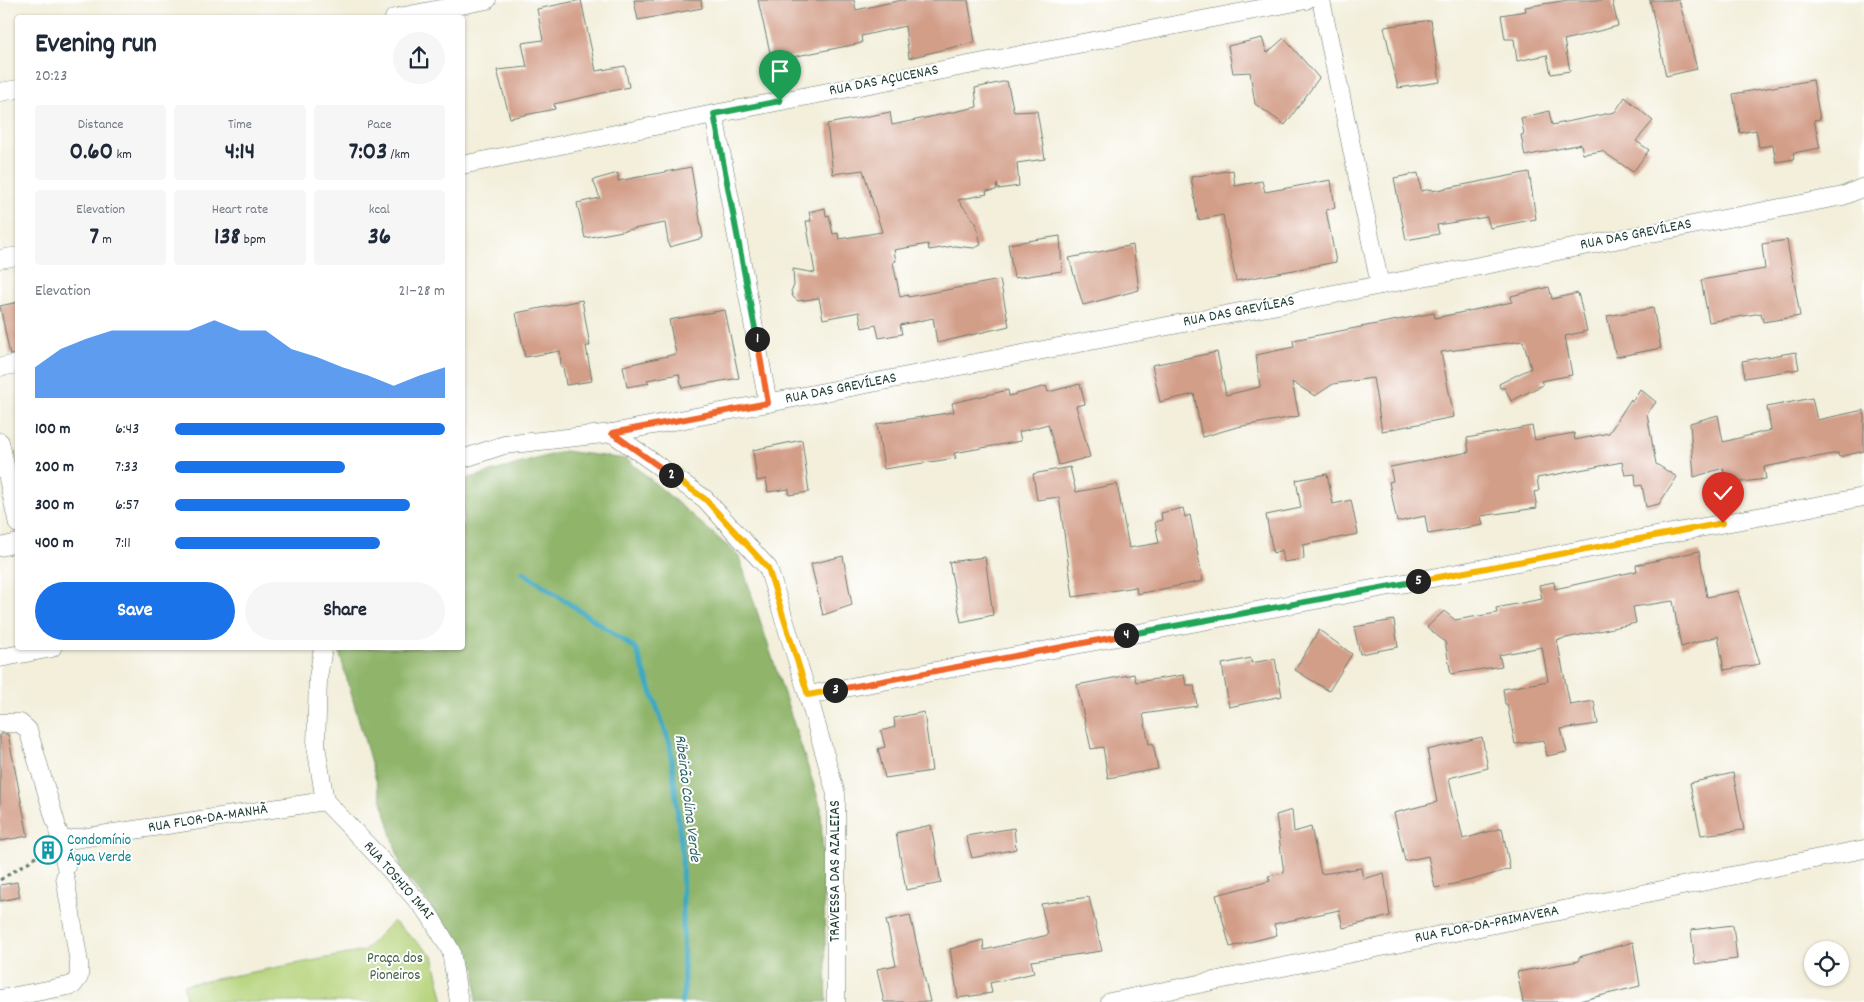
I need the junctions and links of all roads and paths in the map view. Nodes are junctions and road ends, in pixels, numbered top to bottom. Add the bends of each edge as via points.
1 (487, 0) edge
2 (1306, 0) edge
3 (1321, 0) edge
4 (410, 15) edge
5 (15, 90) edge
6 (0, 92) edge
7 (714, 114) junction
8 (465, 164) edge
9 (1864, 187) edge
10 (15, 256) edge
11 (0, 259) edge
12 (1380, 285) junction
13 (15, 364) edge
14 (0, 367) edge
15 (768, 403) junction
16 (612, 433) junction
17 (0, 442) edge
18 (465, 458) edge
19 (1864, 497) edge
20 (15, 510) edge
21 (15, 544) edge
22 (0, 547) edge
23 (36, 650) edge
24 (322, 650) edge
25 (0, 658) edge
26 (808, 695) junction
27 (0, 723) edge
28 (325, 801) junction
29 (58, 832) junction
30 (1864, 849) edge
31 (36, 857) dead end
32 (0, 880) edge
33 (0, 999) edge
34 (460, 1002) edge
35 (836, 1002) edge
36 (1110, 1002) edge

1 - 4 street
2 - 7 street, RUA DAS AÇUCENAS
3 - 12 street
5 - 6 street
7 - 8 street, RUA DAS AÇUCENAS
7 - 15 street
9 - 12 street, RUA DAS GREVÍLEAS via 1842,196
10 - 11 street
12 - 15 street, RUA DAS GREVÍLEAS
13 - 14 street
15 - 16 street, RUA DAS GREVÍLEAS
16 - 18 street, RUA DAS GREVÍLEAS via 504,445
16 - 26 street, TRAVESSA DAS AZALEIAS via 705,499 768,568
17 - 20 street
19 - 26 street
21 - 22 street
23 - 25 street
24 - 28 street via 316,746
26 - 35 street, TRAVESSA DAS AZALEIAS via 836,794
27 - 29 street via 20,722 28,730
28 - 29 street, RUA FLOR-DA-MANHÃ
28 - 34 street, RUA TOSHIO IMAI via 429,914 451,951
29 - 33 street via 79,977 73,985
30 - 36 street, RUA FLOR-DA-PRIMAVERA
31 - 32 path

